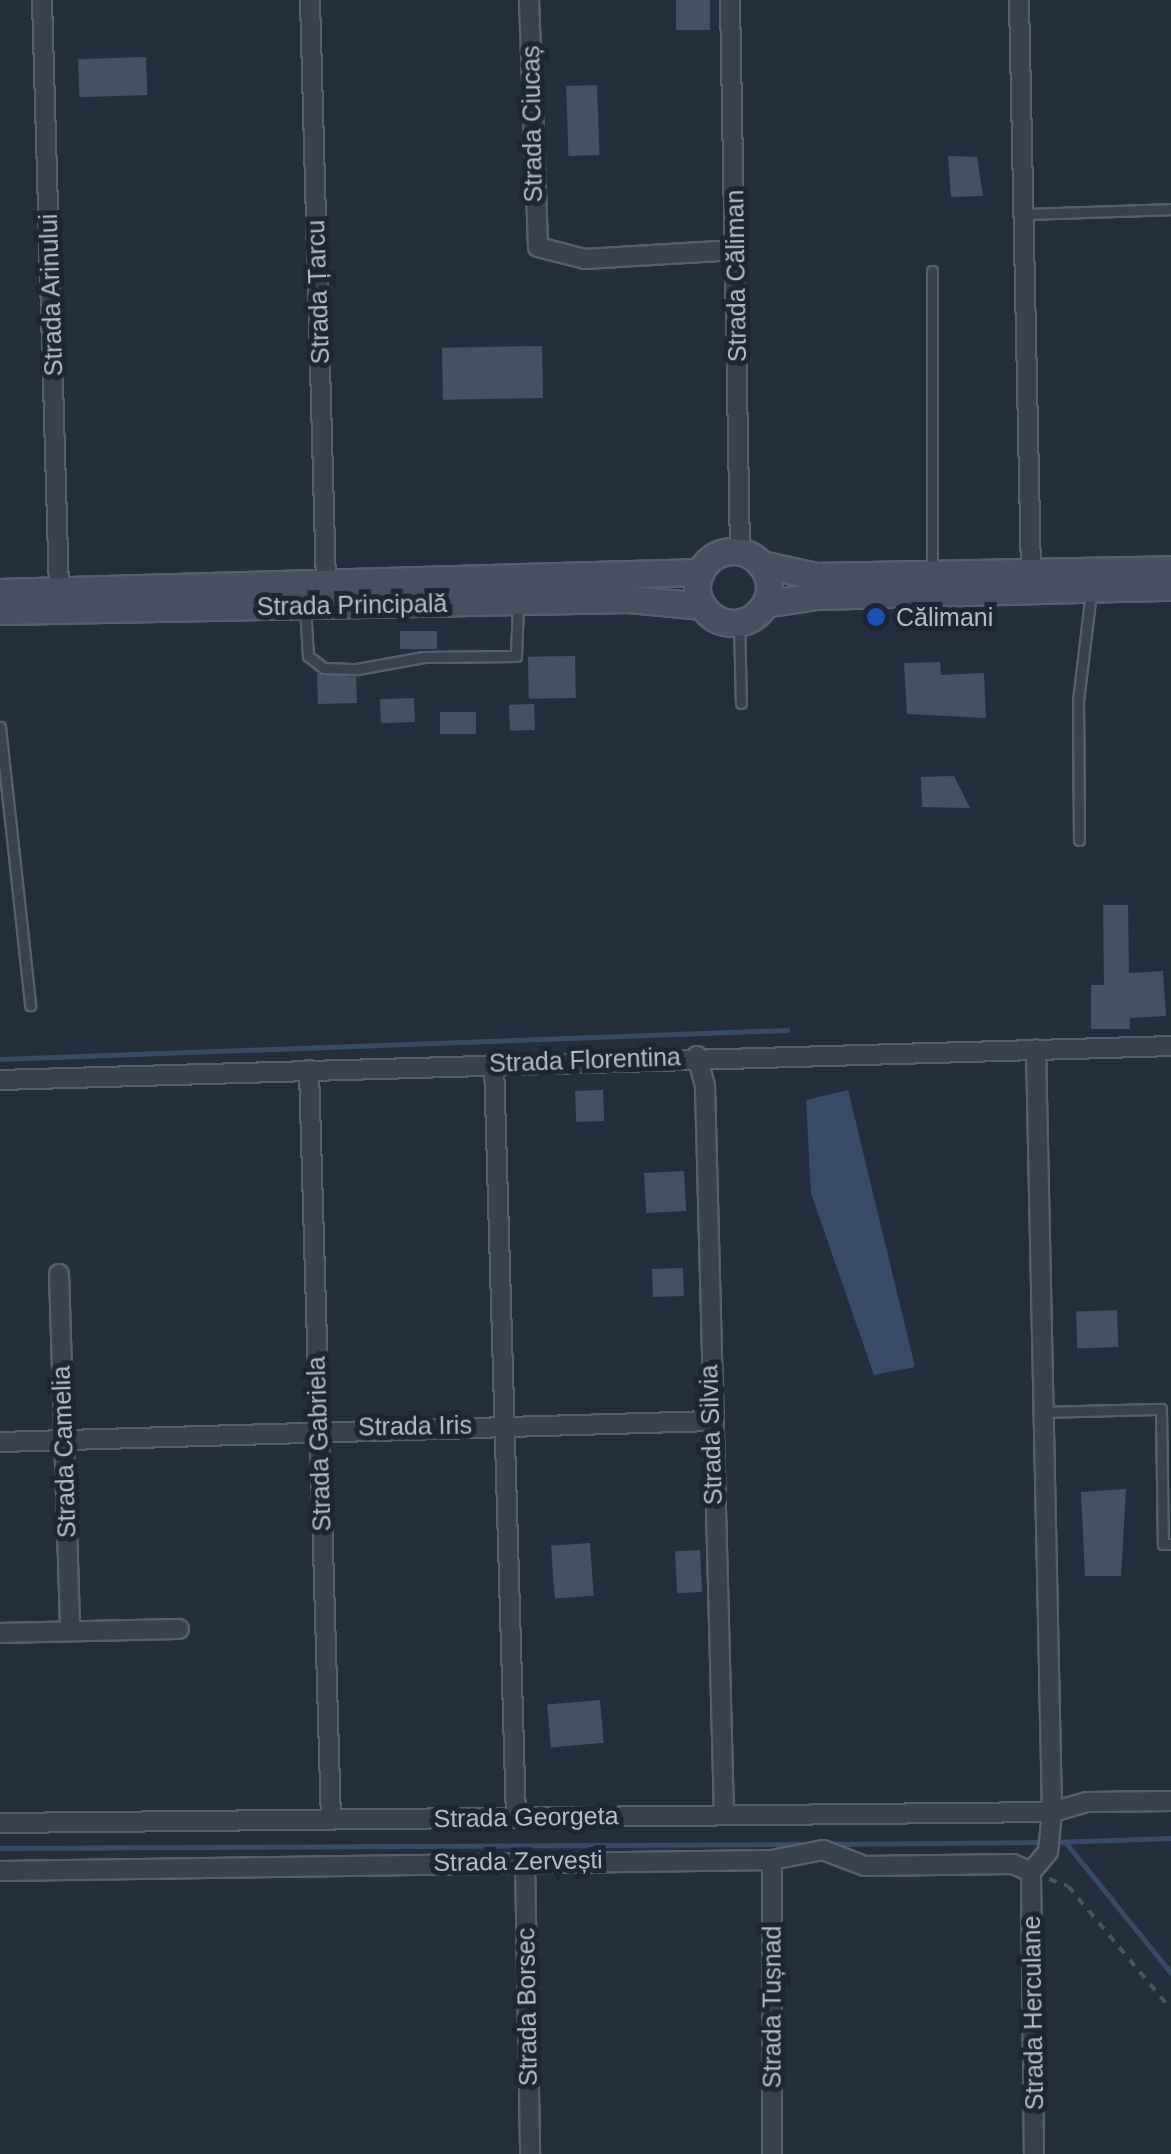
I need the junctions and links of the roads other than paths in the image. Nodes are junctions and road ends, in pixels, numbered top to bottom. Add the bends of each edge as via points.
1 (42, 0) edge
2 (310, 0) edge
3 (529, 0) edge
4 (730, 0) edge
5 (1019, 0) edge
6 (1171, 210) edge
7 (1024, 214) junction
8 (736, 250) junction
9 (932, 271) dead end
10 (751, 558) junction
11 (1171, 569) edge
12 (701, 572) junction
13 (1032, 572) junction
14 (932, 573) junction
15 (326, 585) junction
16 (1171, 587) edge
17 (1091, 589) junction
18 (60, 590) junction
19 (0, 592) edge
20 (518, 602) junction
21 (764, 604) junction
22 (306, 605) junction
23 (703, 606) junction
24 (0, 611) edge
25 (739, 622) junction
26 (742, 703) dead end
27 (0, 728) edge
28 (1078, 840) dead end
29 (30, 1005) dead end
30 (1171, 1046) edge
31 (1036, 1049) junction
32 (697, 1056) junction
33 (494, 1064) junction
34 (310, 1070) junction
35 (0, 1080) edge
36 (59, 1274) dead end
37 (1045, 1412) junction
38 (711, 1421) junction
39 (504, 1425) junction
40 (319, 1428) junction
41 (64, 1441) junction
42 (0, 1442) edge
43 (1171, 1544) edge
44 (180, 1629) dead end
45 (70, 1631) junction
46 (0, 1633) edge
47 (1171, 1800) edge
48 (1052, 1812) junction
49 (724, 1815) junction
50 (516, 1817) junction
51 (331, 1819) junction
52 (0, 1823) edge
53 (524, 1860) junction
54 (772, 1860) junction
55 (0, 1871) edge
56 (1031, 1872) junction
57 (530, 2154) edge
58 (772, 2154) edge
59 (1034, 2154) edge

1 - 18 street, Strada Arinului
2 - 15 street, Strada Țarcu
3 - 8 street, Strada Ciucaș via 538,247 585,259
4 - 8 street, Strada Căliman
5 - 7 street
6 - 7 lane
7 - 13 street
8 - 10 street, Strada Căliman
9 - 14 lane
10 - 12 main road via 713,557
10 - 14 main road via 816,576
10 - 21 main road via 769,588
11 - 13 main road
12 - 15 main road, Strada Principală
12 - 23 main road
13 - 14 main road
15 - 18 main road, Strada Principală
16 - 17 main road
17 - 21 main road
17 - 28 lane via 1078,701
18 - 19 main road, Strada Principală
20 - 22 main road, Strada Principală
20 - 22 lane via 516,656 424,657 356,670 324,668 308,656
20 - 23 main road, Strada Principală via 629,598
21 - 25 main road
22 - 24 main road, Strada Principală
23 - 25 main road via 719,620
25 - 26 lane
27 - 29 lane
30 - 31 street, Strada Florentina
31 - 32 street, Strada Florentina
31 - 37 street
32 - 33 street, Strada Florentina
32 - 38 street, Strada Silvia via 705,1085
33 - 34 street, Strada Florentina
33 - 39 street
34 - 35 street, Strada Florentina
34 - 40 street, Strada Gabriela
36 - 41 street, Strada Camelia
37 - 43 lane via 1160,1409 1163,1544
37 - 48 street
38 - 39 street, Strada Iris
38 - 49 street, Strada Silvia
39 - 40 street, Strada Iris
39 - 50 street
40 - 41 street, Strada Iris
40 - 51 street, Strada Gabriela
41 - 42 street, Strada Iris
41 - 45 street, Strada Camelia
44 - 45 street
45 - 46 street
47 - 48 street, Strada Georgeta via 1088,1802
48 - 49 street, Strada Georgeta
48 - 56 street via 1048,1852
49 - 50 street, Strada Georgeta
50 - 51 street, Strada Georgeta
51 - 52 street, Strada Georgeta
53 - 54 street, Strada Zervești
53 - 55 street, Strada Zervești
53 - 57 street, Strada Borsec
54 - 56 street, Strada Zervești via 822,1850 864,1866 1013,1864
54 - 58 street, Strada Tușnad
56 - 59 street, Strada Herculane

